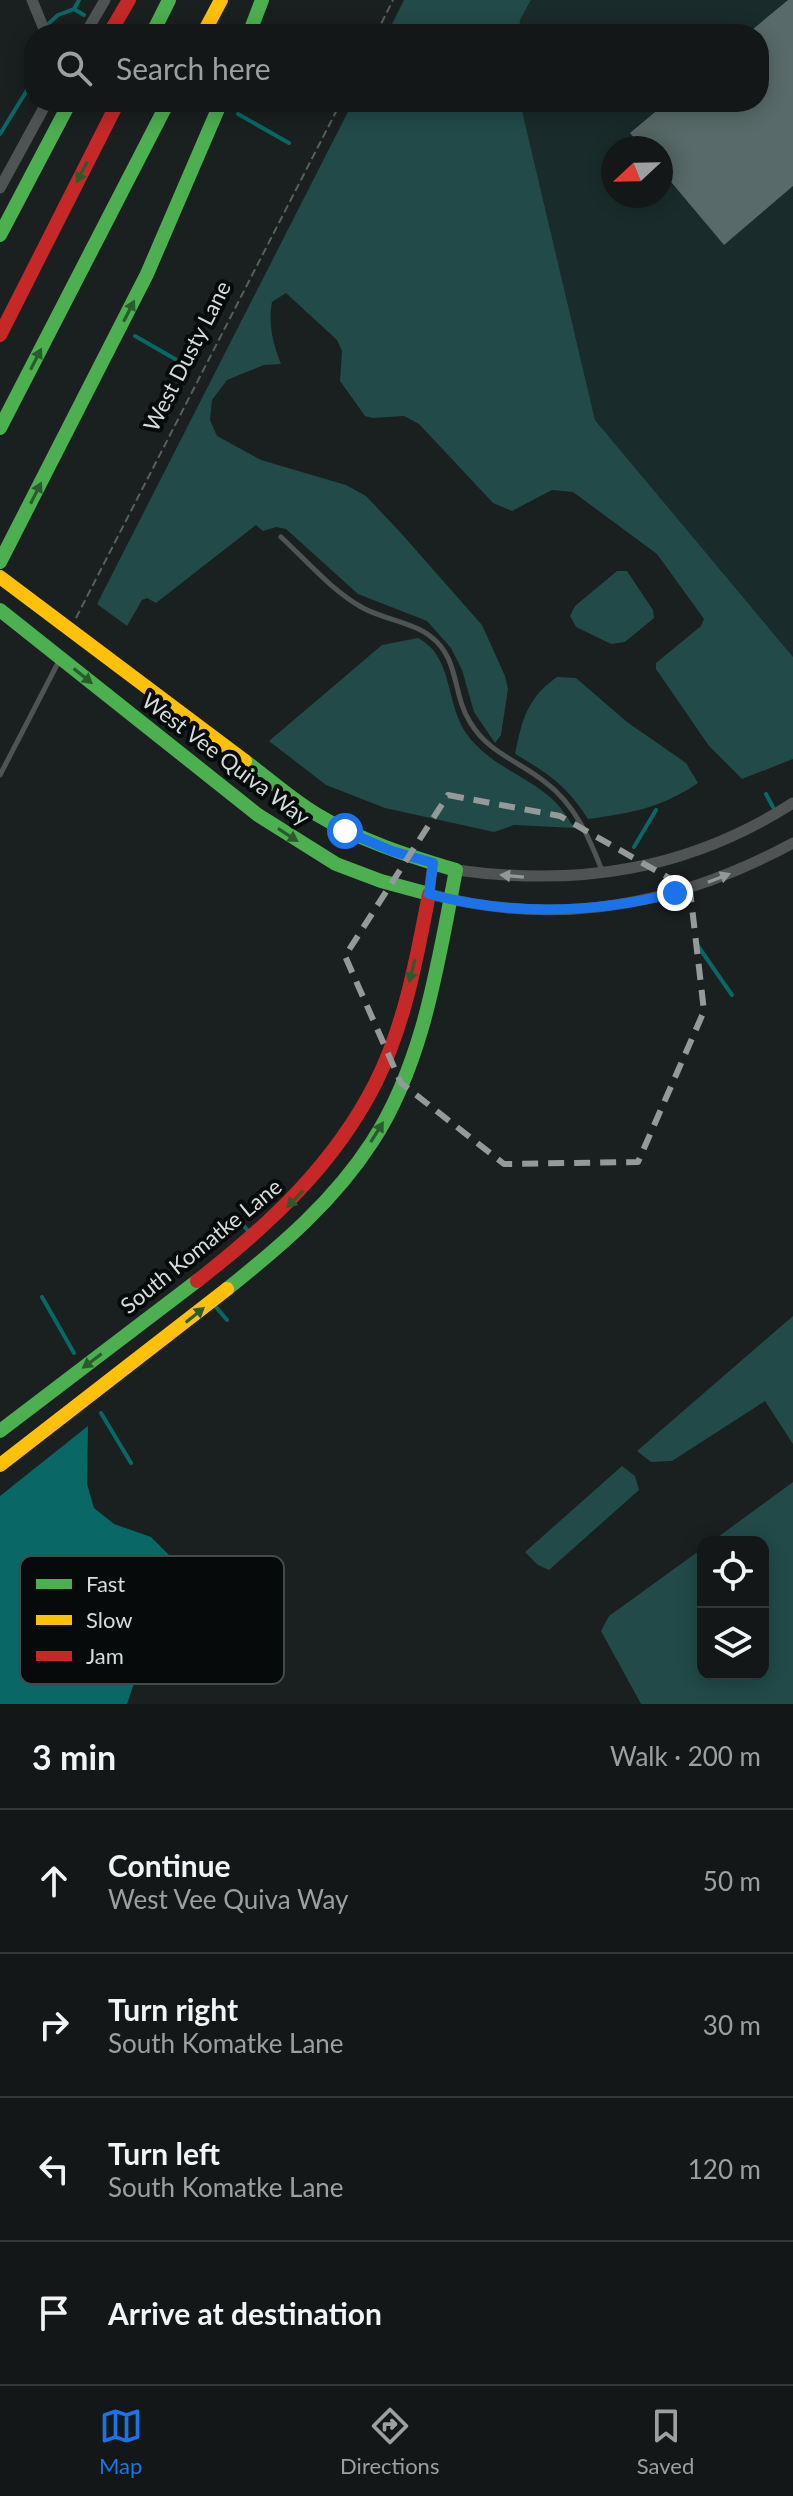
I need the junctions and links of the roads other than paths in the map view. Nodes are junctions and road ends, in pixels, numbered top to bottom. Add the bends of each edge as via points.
1 (32, 0) edge
2 (105, 0) edge
3 (129, 0) edge
4 (169, 0) edge
5 (221, 0) edge
6 (262, 0) edge
7 (42, 24) edge
8 (91, 24) edge
9 (115, 24) edge
10 (157, 24) edge
11 (208, 24) edge
12 (253, 24) edge
13 (42, 112) edge
14 (65, 112) edge
15 (113, 112) edge
16 (163, 112) edge
17 (217, 112) edge
18 (0, 188) edge
19 (0, 235) edge
20 (0, 335) edge
21 (0, 428) edge
22 (281, 537) dead end
23 (0, 562) edge
24 (0, 577) edge
25 (0, 610) edge
26 (61, 659) junction
27 (0, 775) edge
28 (793, 803) edge
29 (793, 843) edge
30 (433, 863) junction
31 (456, 870) junction
32 (603, 874) junction
33 (429, 894) junction
34 (450, 900) junction
35 (0, 1431) edge
36 (0, 1465) edge

1 - 7 street
2 - 8 street
3 - 9 main road
4 - 10 main road
5 - 11 main road
6 - 12 main road
13 - 18 street
14 - 19 main road
15 -> 20 main road
21 -> 16 main road
23 -> 17 main road via 147,274
22 - 32 lane via 346,597 430,636 442,648 470,724 497,753 562,797 582,823
24 - 30 main road, West Vee Quiva Way via 314,813 369,841
25 - 26 main road, West Vee Quiva Way
26 - 27 lane
26 -> 33 main road, West Vee Quiva Way via 296,841 359,873
28 - 32 street via 692,853
34 -> 29 street via 523,910 615,906 705,883
30 - 31 main road
30 - 33 street, South Komatke Lane
32 -> 31 street via 524,877
31 - 34 main road
33 - 34 street, West Vee Quiva Way
33 -> 35 main road, South Komatke Lane via 398,1027 364,1104 309,1184 261,1231
36 -> 34 main road via 286,1242 334,1192 390,1111 411,1062

